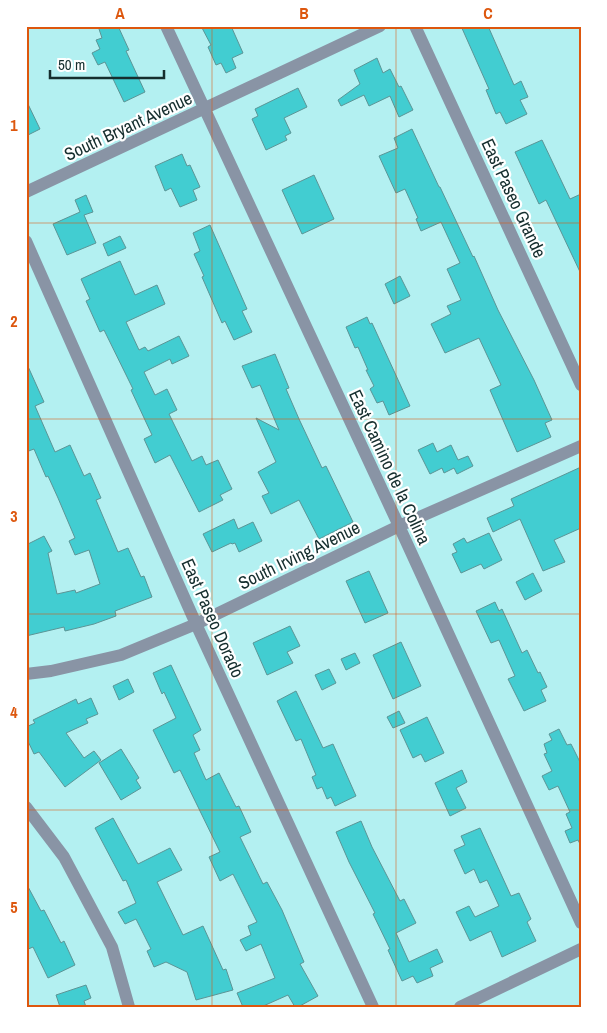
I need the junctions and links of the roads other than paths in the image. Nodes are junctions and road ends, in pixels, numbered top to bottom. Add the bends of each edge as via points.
1 (166, 26) edge
2 (380, 26) edge
3 (415, 26) edge
4 (204, 110) junction
5 (26, 192) edge
6 (26, 241) edge
7 (581, 385) edge
8 (581, 446) edge
9 (398, 526) junction
10 (196, 624) junction
11 (26, 674) edge
12 (26, 807) edge
13 (581, 923) edge
14 (581, 949) edge
15 (129, 1007) edge
16 (373, 1007) edge
17 (460, 1007) edge

1 - 4 street, East Camino de la Colina
2 - 4 street, South Bryant Avenue
3 - 7 street, East Paseo Grande
4 - 5 street, South Bryant Avenue
4 - 9 street, East Camino de la Colina
6 - 10 street, East Paseo Dorado
8 - 9 street, South Irving Avenue
9 - 10 street, South Irving Avenue
9 - 13 street, East Camino de la Colina
10 - 11 street, South Irving Avenue via 121,655
10 - 16 street, East Paseo Dorado
12 - 15 street via 64,857 112,947
14 - 17 street

